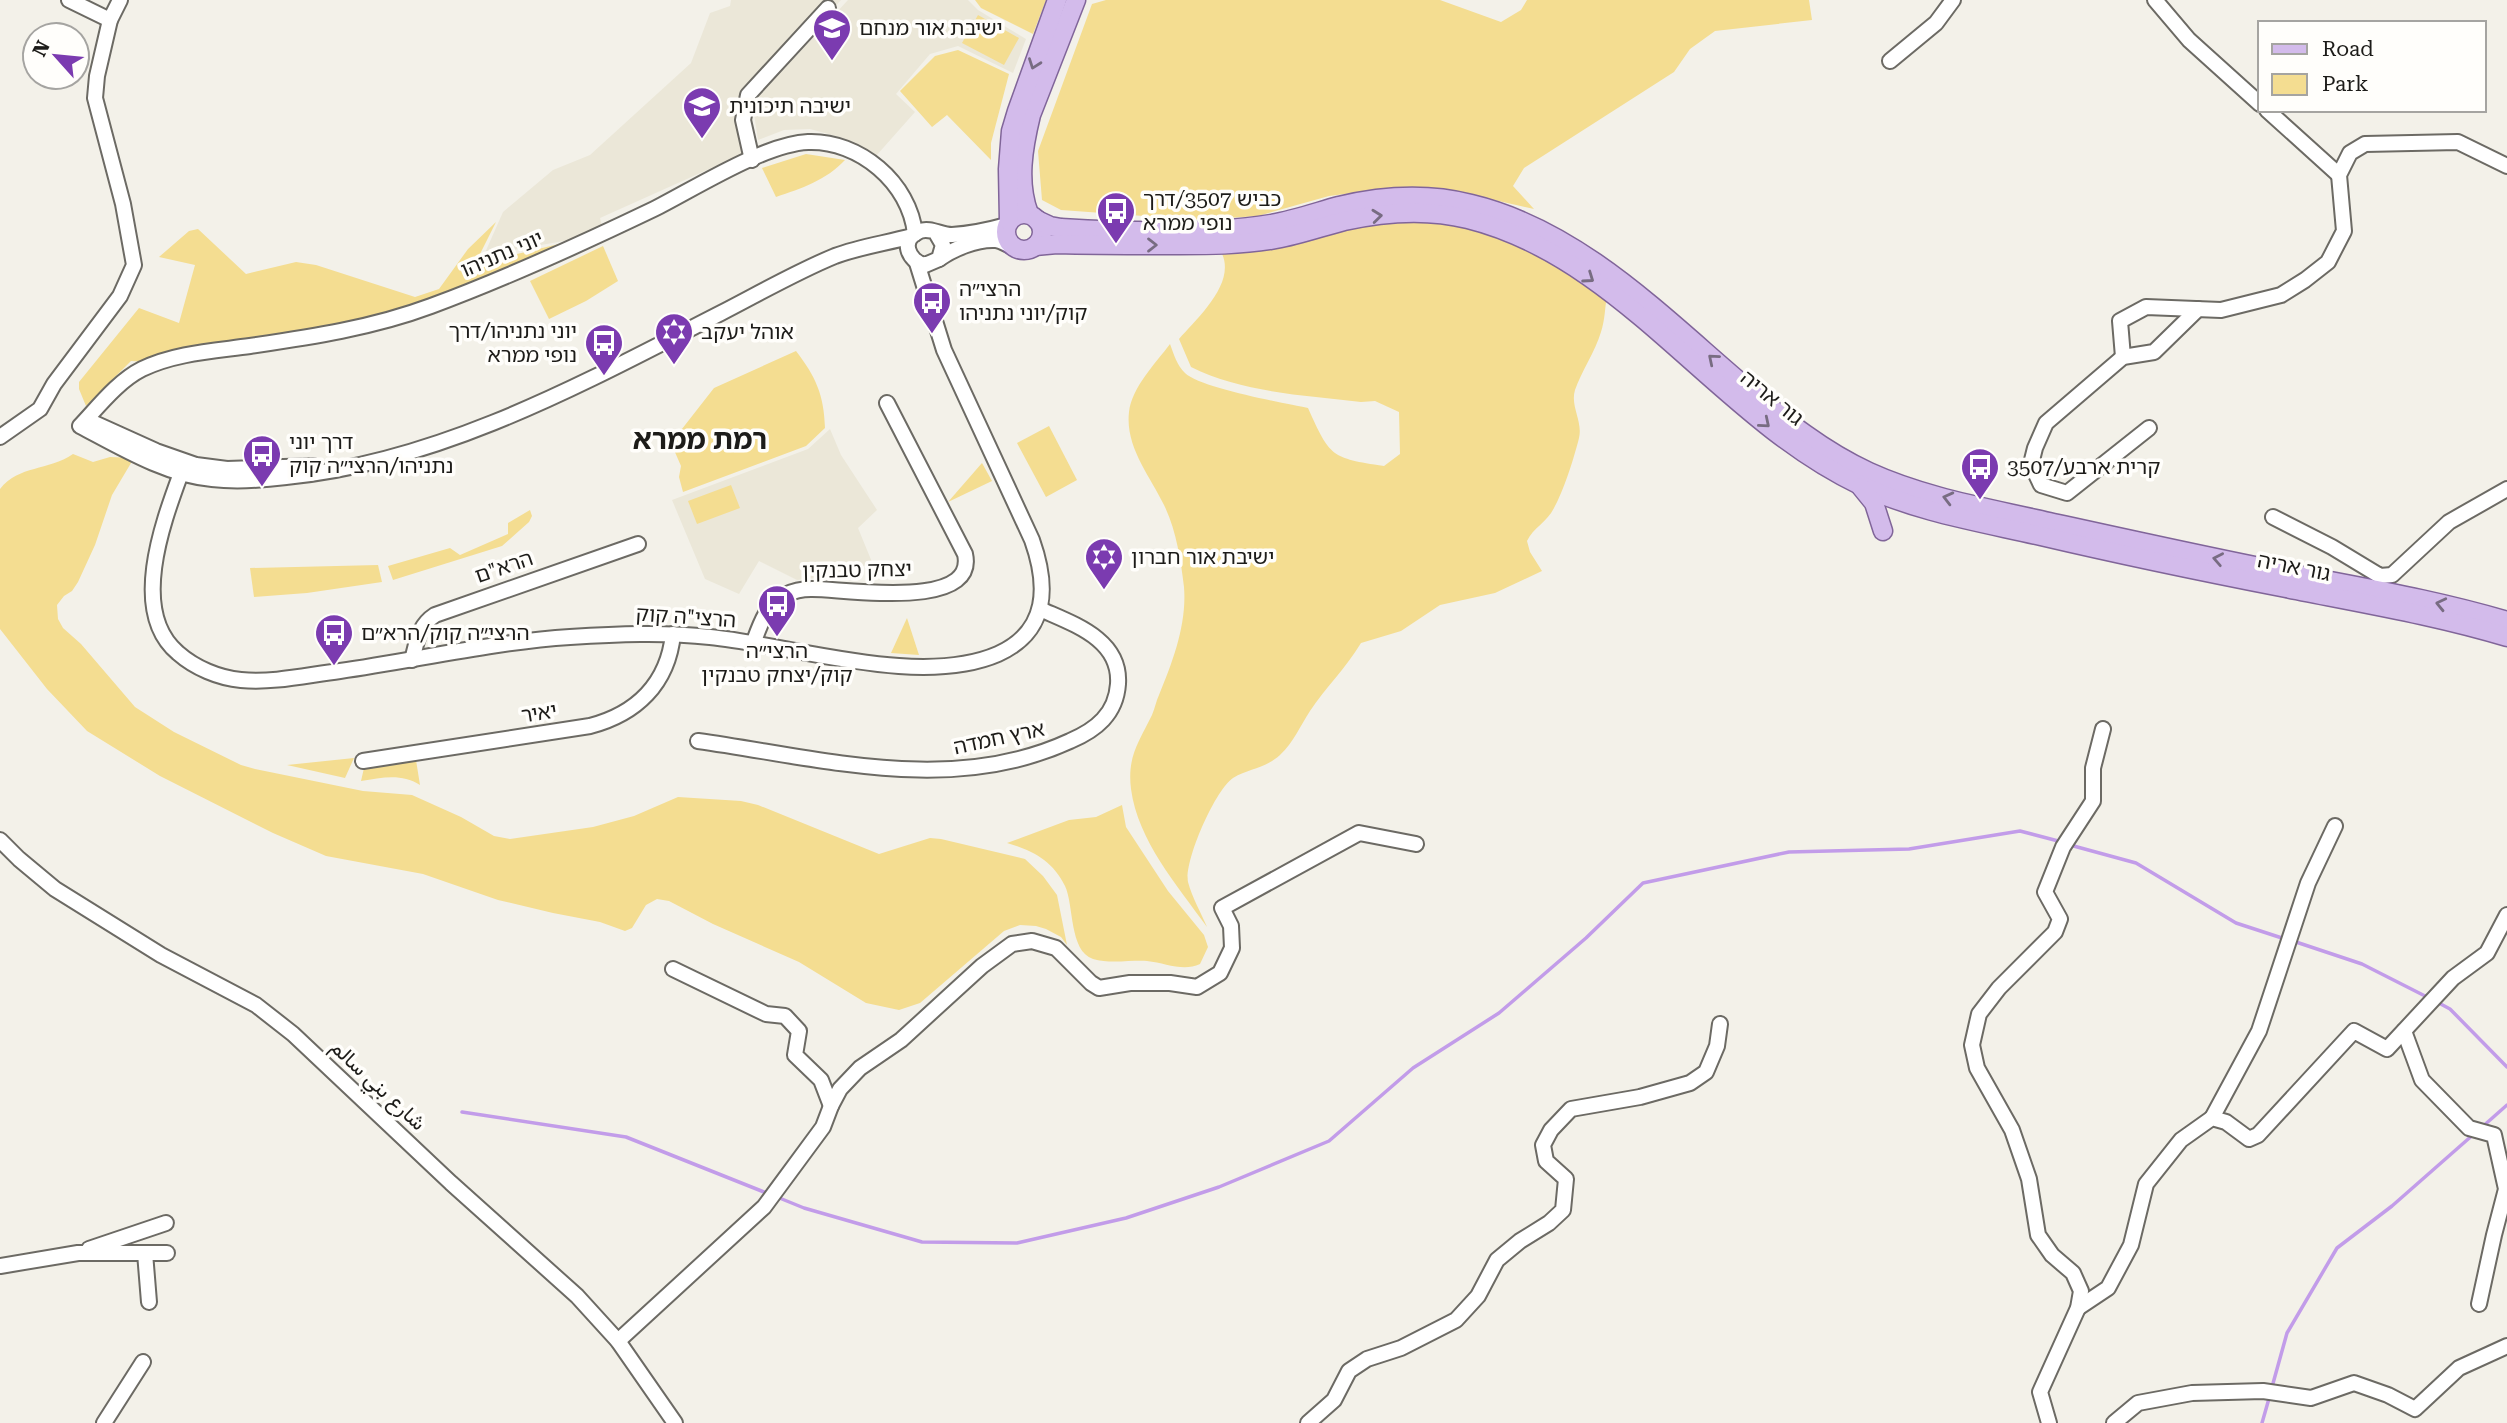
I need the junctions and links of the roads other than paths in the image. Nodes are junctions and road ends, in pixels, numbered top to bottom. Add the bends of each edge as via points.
1 (69, 0) edge
2 (120, 0) edge
3 (1057, 0) edge
4 (1076, 0) edge
5 (1953, 0) edge
6 (2155, 0) edge
7 (828, 8) dead end
8 (110, 20) junction
9 (1890, 61) dead end
10 (2258, 102) edge
11 (2269, 112) edge
12 (752, 160) junction
13 (2507, 166) edge
14 (2339, 175) junction
15 (909, 210) junction
16 (1033, 217) junction
17 (1008, 223) junction
18 (933, 231) junction
19 (913, 235) junction
20 (1012, 246) junction
21 (1035, 246) junction
22 (852, 251) junction
23 (914, 261) junction
24 (936, 261) junction
25 (930, 303) junction
26 (2198, 309) junction
27 (2123, 358) junction
28 (887, 403) dead end
29 (84, 422) junction
30 (2149, 428) dead end
31 (0, 437) edge
32 (367, 465) junction
33 (181, 473) junction
34 (1856, 482) junction
35 (2507, 489) edge
36 (2273, 517) dead end
37 (1883, 531) dead end
38 (638, 544) dead end
39 (1040, 609) junction
40 (2507, 621) edge
41 (673, 634) junction
42 (2507, 637) edge
43 (754, 644) junction
44 (412, 660) junction
45 (2103, 729) dead end
46 (698, 741) dead end
47 (363, 761) dead end
48 (2335, 826) dead end
49 (0, 840) edge
50 (1416, 844) dead end
51 (2507, 915) edge
52 (673, 969) dead end
53 (1720, 1024) dead end
54 (2403, 1031) junction
55 (831, 1106) junction
56 (2212, 1118) junction
57 (166, 1223) dead end
58 (78, 1253) junction
59 (145, 1253) junction
60 (167, 1253) dead end
61 (0, 1266) edge
62 (149, 1302) dead end
63 (2479, 1304) dead end
64 (2078, 1308) junction
65 (618, 1341) junction
66 (2507, 1346) edge
67 (142, 1362) dead end
68 (104, 1423) edge
69 (675, 1423) edge
70 (1308, 1423) edge
71 (2049, 1423) edge
72 (2114, 1423) edge

1 - 8 street
2 - 8 street
3 -> 17 main road via 1012,131
4 - 16 main road via 1027,134 1022,189
5 - 9 street via 1936,23
6 - 10 street via 2189,40
7 - 12 street via 748,95 743,120
8 - 31 street via 95,98 134,265 120,296 40,409
11 - 14 street
12 - 15 street, יוני נתניהו via 789,145 837,145 880,169 900,191
12 - 29 street, יוני נתניהו via 563,251 421,310 337,332 182,356 153,365 130,376
13 - 14 street via 2458,142 2365,144 2350,153
14 - 26 street via 2344,232 2328,262 2281,295 2221,310
15 - 18 street
15 - 19 street
16 - 17 main road via 1018,214
16 - 21 main road via 1042,230
40 -> 16 main road, גור אריה via 1952,499 1878,475 1800,431 1577,250 1514,218 1468,203 1423,197 1384,199 1274,223 1196,229 1072,229 1050,226
17 - 18 street via 950,235
17 - 20 main road via 1005,236
18 - 19 street
18 - 24 street via 943,245
19 - 22 street
19 - 23 street via 908,250
20 - 21 main road via 1023,251
20 - 24 street via 987,241 958,248
21 -> 34 main road, גור אריה via 1246,242 1393,214 1448,215 1487,225 1568,263 1791,444
22 - 23 street via 894,251
22 - 32 street via 539,402
23 - 24 street via 925,265
23 - 25 street
24 - 25 street via 929,276
25 - 39 street via 944,350 1037,555 1043,587
26 - 27 street via 2154,352
26 - 27 street via 2146,306 2120,321
27 - 30 street via 2046,423 2031,464 2041,485 2067,493
28 - 43 street, יצחק טבנקין via 965,554 964,572 948,583 905,594 792,592 769,609
29 - 32 street via 212,468
29 - 33 street
32 - 33 street via 252,480
33 - 44 street, הרצי"ה קוק via 151,593 159,630 177,653 202,669 243,680 275,680
34 - 37 main road via 1874,503
34 - 42 main road, גור אריה via 1948,514
35 - 36 street via 2449,522 2392,575 2380,576
38 - 44 street, הרא"ם via 435,615 423,625
39 - 43 street, הרצי"ה קוק via 1030,628 1010,647 948,665 883,664
39 - 46 street, ארץ חמדה via 1094,635 1117,666 1118,691 1107,717 1052,749 990,765 917,770
41 - 43 street, הרצי"ה קוק
41 - 44 street, הרצי"ה קוק via 548,639
41 - 47 street, יאיר via 655,684 631,710 616,718 590,726
45 - 64 street via 2093,768 2093,802 2063,847 2045,892 2060,919 2055,932 1979,1014 1972,1045 1977,1068 2012,1130 2029,1179 2038,1235 2073,1273 2081,1291
48 - 56 street via 2308,883 2259,1031
49 - 65 street, شارع بني سالم via 55,889 161,955 256,1005 293,1034 558,1278
50 - 55 street via 1359,833 1222,908 1231,926 1232,948 1220,974 1197,987 1130,983 1099,988 1056,948 1032,941 1012,944 901,1040 860,1068
51 - 54 street via 2487,953 2453,978
52 - 55 street via 766,1014 785,1016 799,1031 795,1055 821,1080
53 - 70 street via 1706,1072 1690,1083 1571,1109 1543,1145 1545,1161 1566,1180 1563,1210 1497,1260 1478,1296 1456,1320 1349,1371 1334,1400
54 - 56 street via 2387,1049 2354,1031 2258,1135 2249,1139
54 - 63 street via 2422,1080 2469,1128 2494,1135 2506,1189
55 - 65 street via 823,1127 764,1207
56 - 64 street via 2181,1140 2147,1184 2131,1245 2108,1288
57 - 58 street
58 - 59 street
58 - 61 street
59 - 60 street
59 - 62 street
64 - 71 street via 2039,1391
65 - 69 street, شارع بني سالم
66 - 72 street via 2459,1368 2416,1409 2354,1383 2311,1398 2263,1391 2192,1393 2138,1403
67 - 68 street

